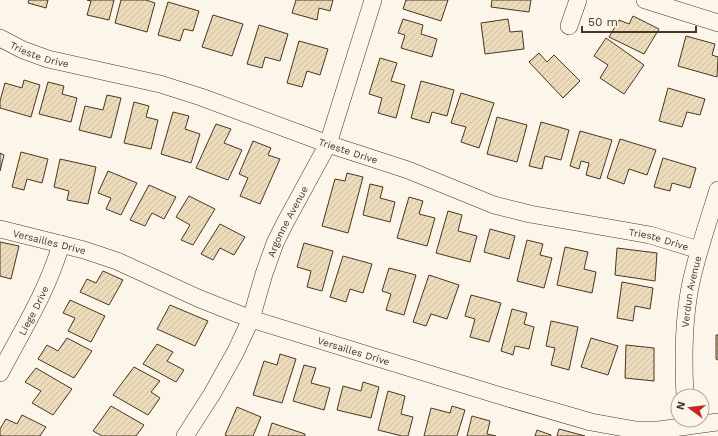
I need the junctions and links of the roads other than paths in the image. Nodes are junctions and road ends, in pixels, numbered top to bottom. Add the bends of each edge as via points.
1 (373, 0) edge
2 (578, 0) edge
3 (645, 0) edge
4 (718, 23) edge
5 (569, 26) dead end
6 (0, 38) edge
7 (328, 144) junction
8 (718, 190) edge
9 (0, 229) edge
10 (61, 244) junction
11 (699, 250) junction
12 (251, 319) junction
13 (0, 373) edge
14 (685, 388) edge
15 (684, 428) edge
16 (185, 436) edge

1 - 7 street, Argonne Avenue
2 - 5 street
3 - 4 street
6 - 7 street, Trieste Drive via 23,50 48,58 160,84 201,97
7 - 11 street, Trieste Drive via 408,170 494,205 530,214 650,235
7 - 12 street, Argonne Avenue via 275,243
8 - 11 street, Verdun Avenue
9 - 10 street, Versailles Drive
10 - 12 street, Versailles Drive via 117,261
10 - 13 street, Liege Drive via 40,297
11 - 14 street, Verdun Avenue via 691,279 686,316
12 - 15 street, Versailles Drive via 591,422 636,430
12 - 16 street, Argonne Avenue via 212,394

